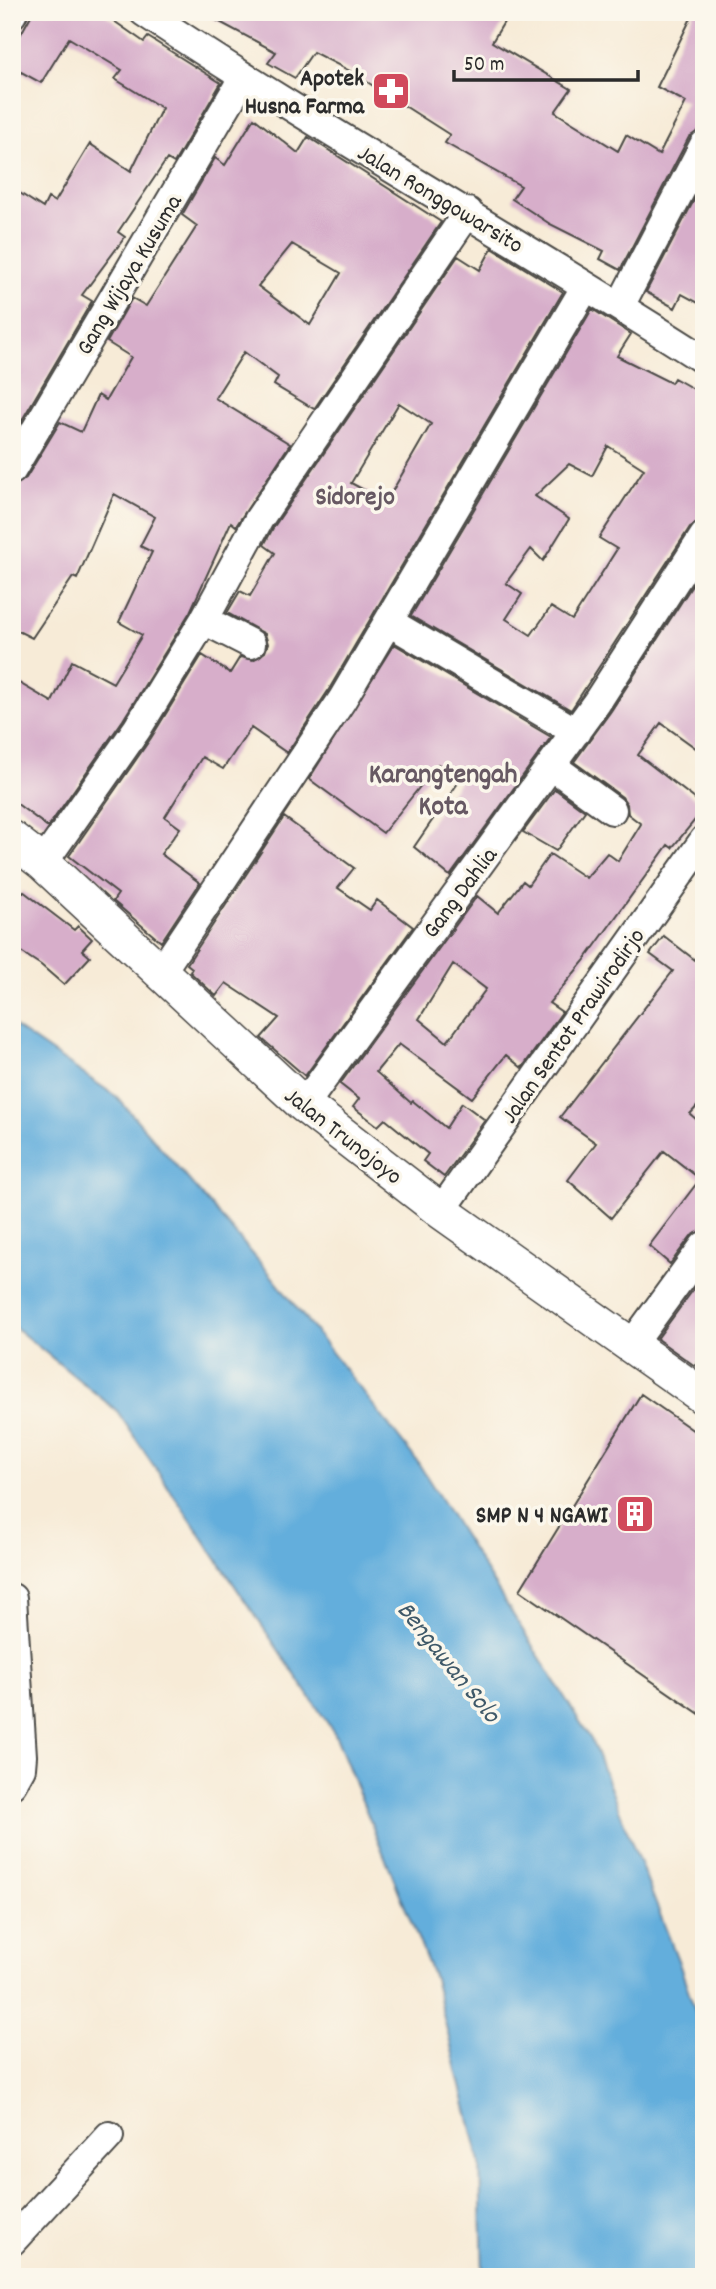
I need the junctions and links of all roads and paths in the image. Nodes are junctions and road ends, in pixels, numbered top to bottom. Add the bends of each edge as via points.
1 (144, 12) edge
2 (243, 78) junction
3 (704, 145) edge
4 (468, 212) junction
5 (586, 286) junction
6 (620, 306) junction
7 (704, 360) edge
8 (12, 470) edge
9 (704, 536) edge
10 (204, 620) junction
11 (389, 621) junction
12 (251, 644) dead end
13 (576, 732) junction
14 (552, 766) junction
15 (612, 810) dead end
16 (12, 839) edge
17 (704, 840) edge
18 (43, 863) junction
19 (161, 972) junction
20 (304, 1105) junction
21 (441, 1210) junction
22 (704, 1246) edge
23 (631, 1346) junction
24 (704, 1397) edge
25 (12, 1598) edge
26 (12, 1784) edge
27 (109, 2136) dead end
28 (12, 2241) edge

1 - 2 street, Jalan Ronggowarsito
2 - 4 street, Jalan Ronggowarsito
2 - 8 street, Gang Wijaya Kusuma
3 - 6 street
4 - 5 street, Jalan Ronggowarsito
4 - 10 street via 259,519
5 - 6 street, Jalan Ronggowarsito
5 - 11 street
6 - 7 street, Jalan Ronggowarsito
9 - 13 street, Gang Dahlia
10 - 12 street
10 - 18 street via 137,729
11 - 13 street
11 - 19 street via 270,812
13 - 14 street, Gang Dahlia
14 - 15 street
14 - 20 street, Gang Dahlia
16 - 18 main road, Jalan Trunojoyo
17 - 21 street, Jalan Sentot Prawirodirjo
18 - 19 main road, Jalan Trunojoyo
19 - 20 main road, Jalan Trunojoyo
20 - 21 main road, Jalan Trunojoyo
21 - 23 main road, Jalan Trunojoyo
22 - 23 street
23 - 24 main road, Jalan Trunojoyo
25 - 26 street via 22,1756
27 - 28 street

